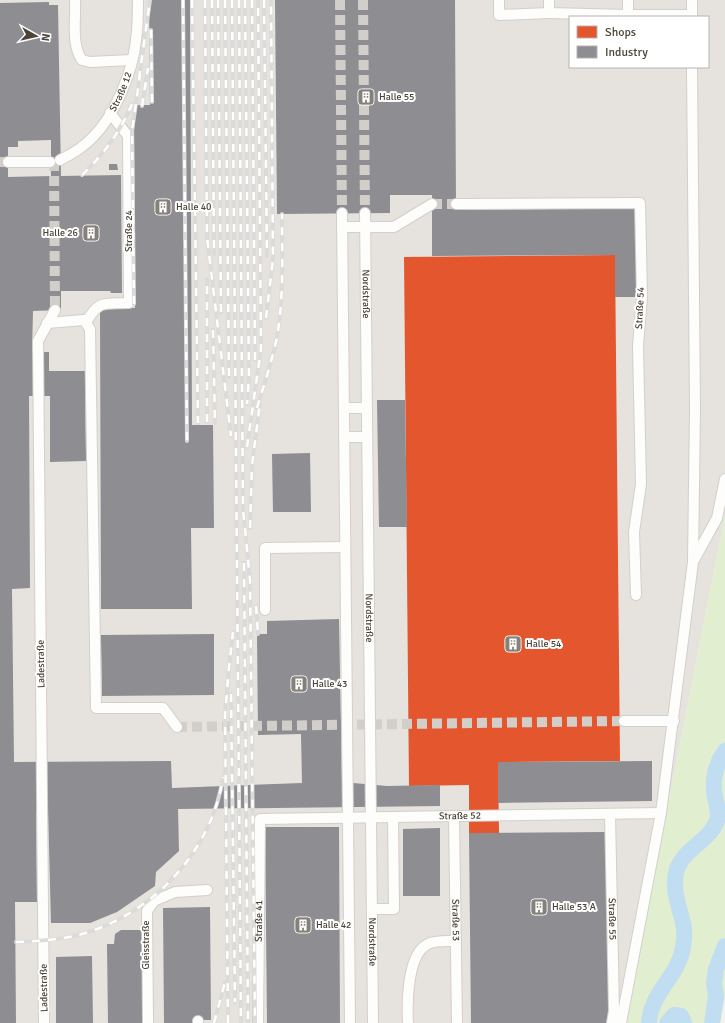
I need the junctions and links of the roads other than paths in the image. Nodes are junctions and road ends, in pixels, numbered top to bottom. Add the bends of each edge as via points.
1 (75, 0) edge
2 (138, 0) edge
3 (499, 0) edge
4 (549, 0) edge
5 (628, 0) edge
6 (692, 0) edge
7 (549, 14) junction
8 (628, 15) junction
9 (692, 16) edge
10 (131, 60) junction
11 (692, 68) edge
12 (110, 113) junction
13 (8, 162) tunnel mouth
14 (432, 204) tunnel mouth
15 (456, 204) tunnel mouth
16 (342, 213) tunnel mouth
17 (366, 213) tunnel mouth
18 (342, 227) junction
19 (366, 227) junction
20 (55, 310) tunnel mouth
21 (86, 322) junction
22 (47, 323) junction
23 (344, 408) junction
24 (366, 408) junction
25 (344, 437) junction
26 (366, 437) junction
27 (725, 479) edge
28 (345, 547) junction
29 (693, 562) junction
30 (636, 595) dead end
31 (265, 610) dead end
32 (624, 721) tunnel mouth
33 (674, 721) junction
34 (177, 727) dead end
35 (661, 813) junction
36 (610, 814) junction
37 (393, 816) junction
38 (454, 816) junction
39 (348, 817) junction
40 (371, 817) junction
41 (260, 818) joint
42 (208, 890) dead end
43 (372, 909) junction
44 (456, 941) junction
45 (44, 1023) edge
46 (148, 1023) edge
47 (258, 1023) edge
48 (350, 1023) edge
49 (373, 1023) edge
50 (408, 1023) edge
51 (457, 1023) edge
52 (612, 1023) edge
53 (621, 1023) edge

1 - 10 street via 76,40 78,54 82,60
2 - 10 street, Straße 12 via 136,41
3 - 7 street via 499,15
4 - 7 street
5 - 8 street
6 - 9 street
7 - 8 street
8 - 9 street
10 - 12 street, Straße 12 via 123,90
11 - 29 street via 695,401
12 - 13 street, Straße 12 via 93,138 71,155 55,161
12 - 21 street, Straße 24 via 128,136 129,303 99,305
14 - 19 street via 394,227
15 - 30 street, Straße 54 via 640,203 642,297 638,346 641,484 634,532
16 - 18 street
17 - 19 street, Nordstraße
18 - 19 street
18 - 23 street
19 - 24 street, Nordstraße
20 - 22 street, Ladestraße
21 - 22 street via 84,320
21 - 34 street via 90,329 96,708 163,708
22 - 45 street, Ladestraße via 38,341
23 - 24 street
23 - 25 street
24 - 26 street, Nordstraße
25 - 26 street
25 - 28 street
26 - 40 street, Nordstraße
27 - 29 street via 717,518
28 - 31 street via 265,548
28 - 39 street
29 - 33 street
32 - 33 street
33 - 35 street
35 - 36 street, Straße 52
35 - 53 street
36 - 38 street, Straße 52
36 - 52 street, Straße 55 via 614,1011
37 - 38 street, Straße 52
37 - 40 street, Straße 52
37 - 43 street via 394,909
38 - 44 street, Straße 53
39 - 40 street, Straße 52
39 - 41 street, Straße 52
39 - 48 street
40 - 43 street, Nordstraße
41 - 47 street, Straße 41
42 - 46 street, Gleisstraße via 176,892 154,901 147,911
43 - 49 street, Nordstraße
44 - 50 street via 430,943 418,953 411,971
44 - 51 street, Straße 53

